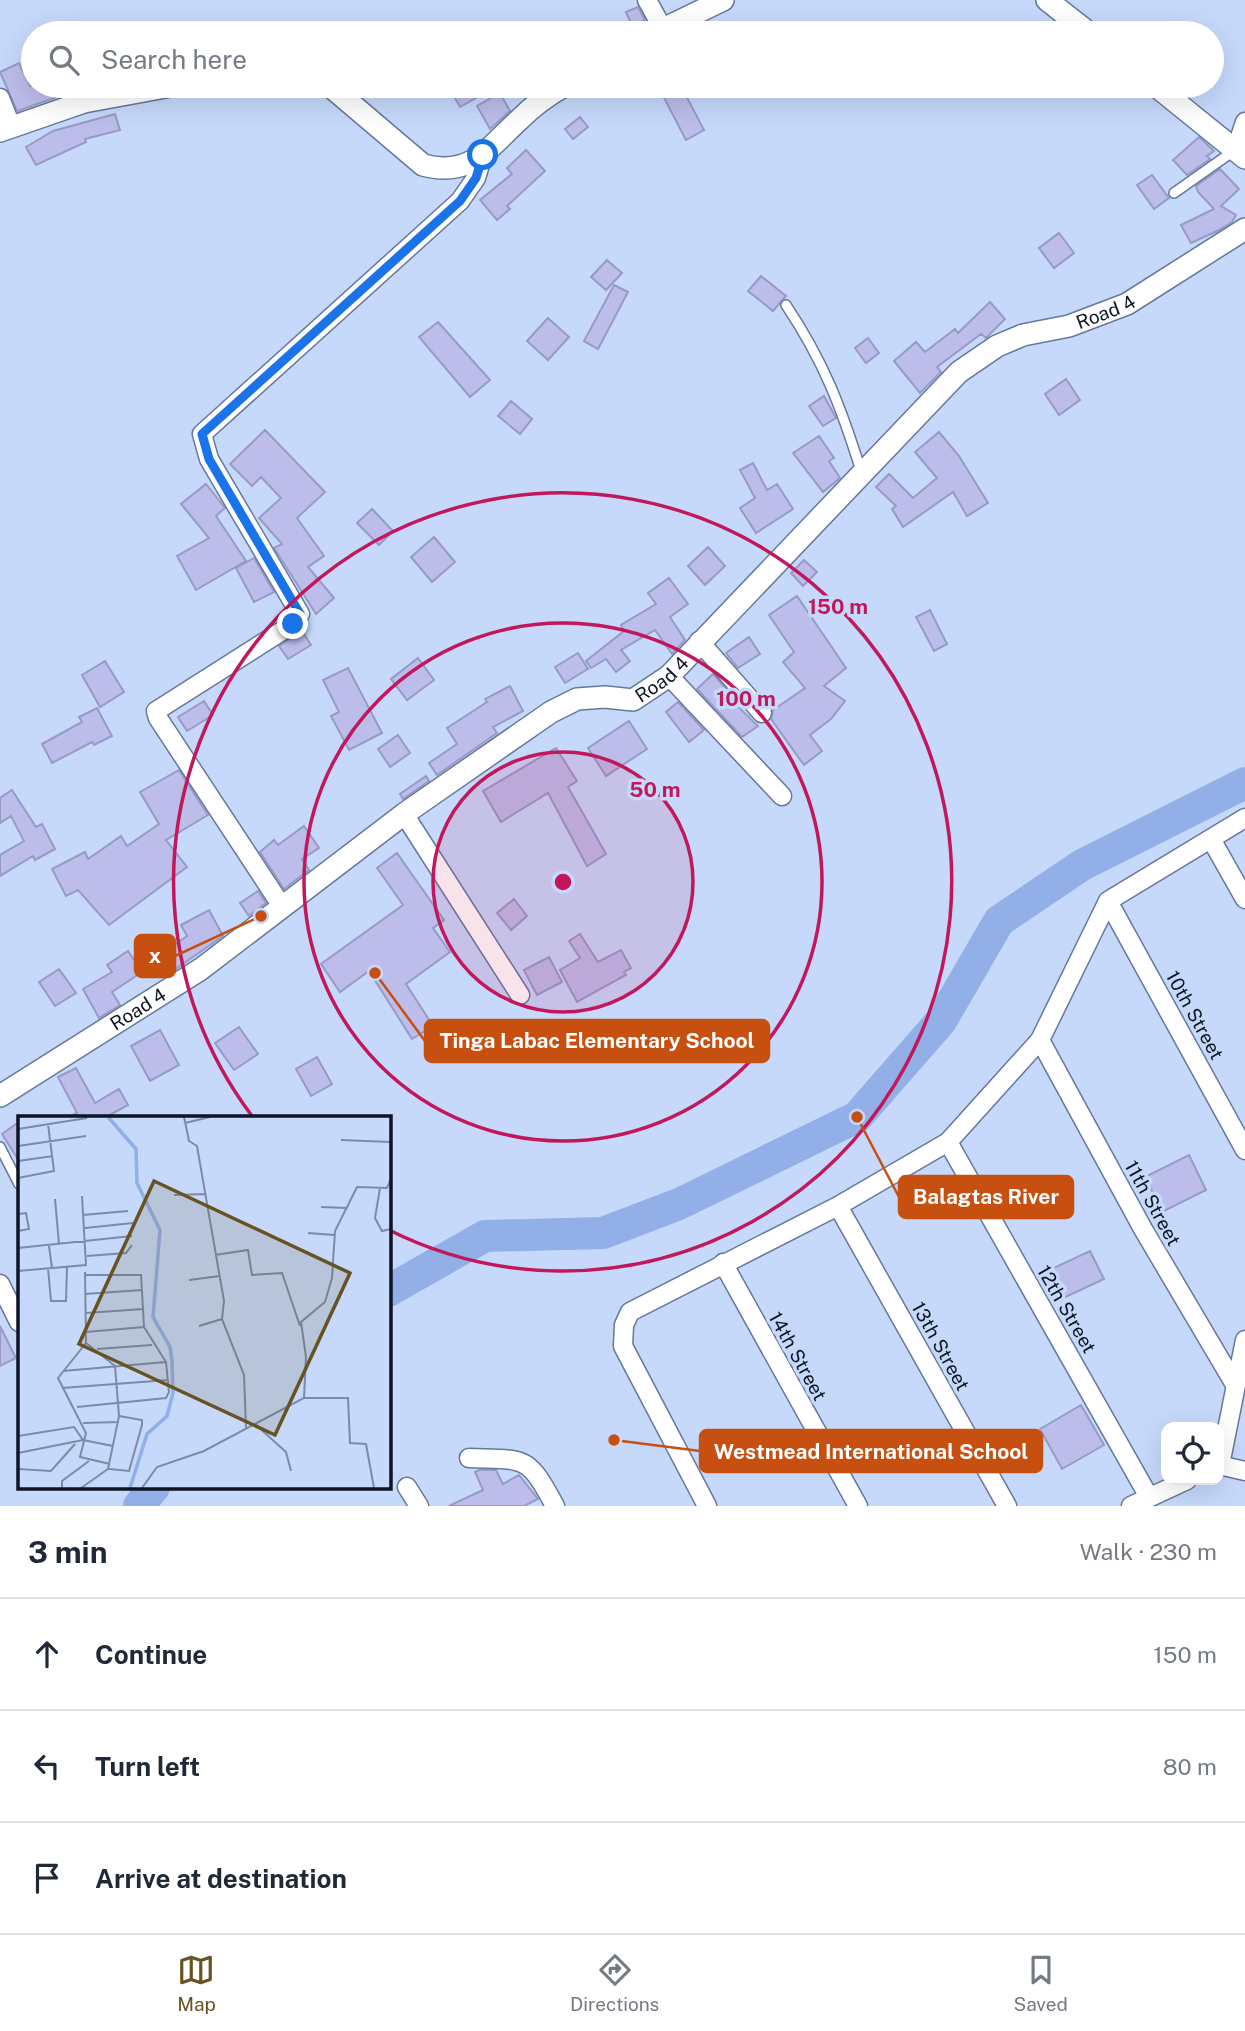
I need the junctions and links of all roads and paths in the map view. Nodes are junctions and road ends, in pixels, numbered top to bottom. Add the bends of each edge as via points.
1 (647, 0) edge
2 (722, 0) edge
3 (1047, 0) edge
4 (655, 21) edge
5 (679, 21) edge
6 (1074, 21) edge
7 (0, 98) edge
8 (106, 98) edge
9 (344, 98) edge
10 (548, 98) edge
11 (1171, 98) edge
12 (1245, 122) edge
13 (5, 129) edge
14 (1241, 154) edge
15 (483, 155) junction
16 (1174, 193) dead end
17 (1245, 229) edge
18 (786, 305) dead end
19 (862, 473) junction
20 (699, 641) junction
21 (669, 676) junction
22 (762, 713) dead end
23 (782, 796) dead end
24 (404, 814) junction
25 (1245, 818) edge
26 (1211, 839) junction
27 (1245, 900) edge
28 (1108, 901) junction
29 (283, 908) junction
30 (520, 995) dead end
31 (1040, 1040) junction
32 (0, 1096) edge
33 (948, 1142) junction
34 (0, 1147) edge
35 (1245, 1150) edge
36 (18, 1182) edge
37 (838, 1206) junction
38 (723, 1263) junction
39 (0, 1284) edge
40 (18, 1320) edge
41 (1245, 1340) edge
42 (1234, 1383) junction
43 (1224, 1438) edge
44 (469, 1458) dead end
45 (1224, 1466) edge
46 (1245, 1471) edge
47 (1176, 1485) edge
48 (407, 1487) dead end
49 (1149, 1497) junction
50 (419, 1506) edge
51 (555, 1506) edge
52 (707, 1506) edge
53 (858, 1506) edge
54 (1007, 1506) edge
55 (1131, 1506) edge

1 - 4 street
2 - 5 street
3 - 6 street
7 - 13 street
8 - 13 street
9 - 15 street via 423,164 442,170
10 - 15 street
11 - 14 street
12 - 14 street
14 - 16 lane
15 - 29 street via 476,178 460,201 202,434 209,459 300,614 293,624 156,711 209,800
17 - 19 street, Road 4 via 1127,303 1081,323 1023,335 997,346 959,372
18 - 19 lane via 839,399
19 - 20 street, Road 4
20 - 21 street, Road 4
20 - 22 street
21 - 23 street
21 - 24 street, Road 4 via 633,700 577,699 551,712
24 - 29 street, Road 4
24 - 30 street
25 - 26 street
26 - 27 street
26 - 28 street
28 - 31 street
28 - 35 street, 10th Street
29 - 32 street, Road 4 via 201,969
31 - 33 street
31 - 42 street, 11th Street
33 - 37 street
33 - 49 street, 12th Street
34 - 36 lane
37 - 38 street
37 - 54 street, 13th Street
38 - 52 street via 630,1312 624,1325 623,1346
38 - 53 street, 14th Street
39 - 40 street
41 - 42 street
42 - 43 street
44 - 51 street via 525,1462 536,1471
45 - 46 street
47 - 49 street
48 - 50 street
49 - 55 street

